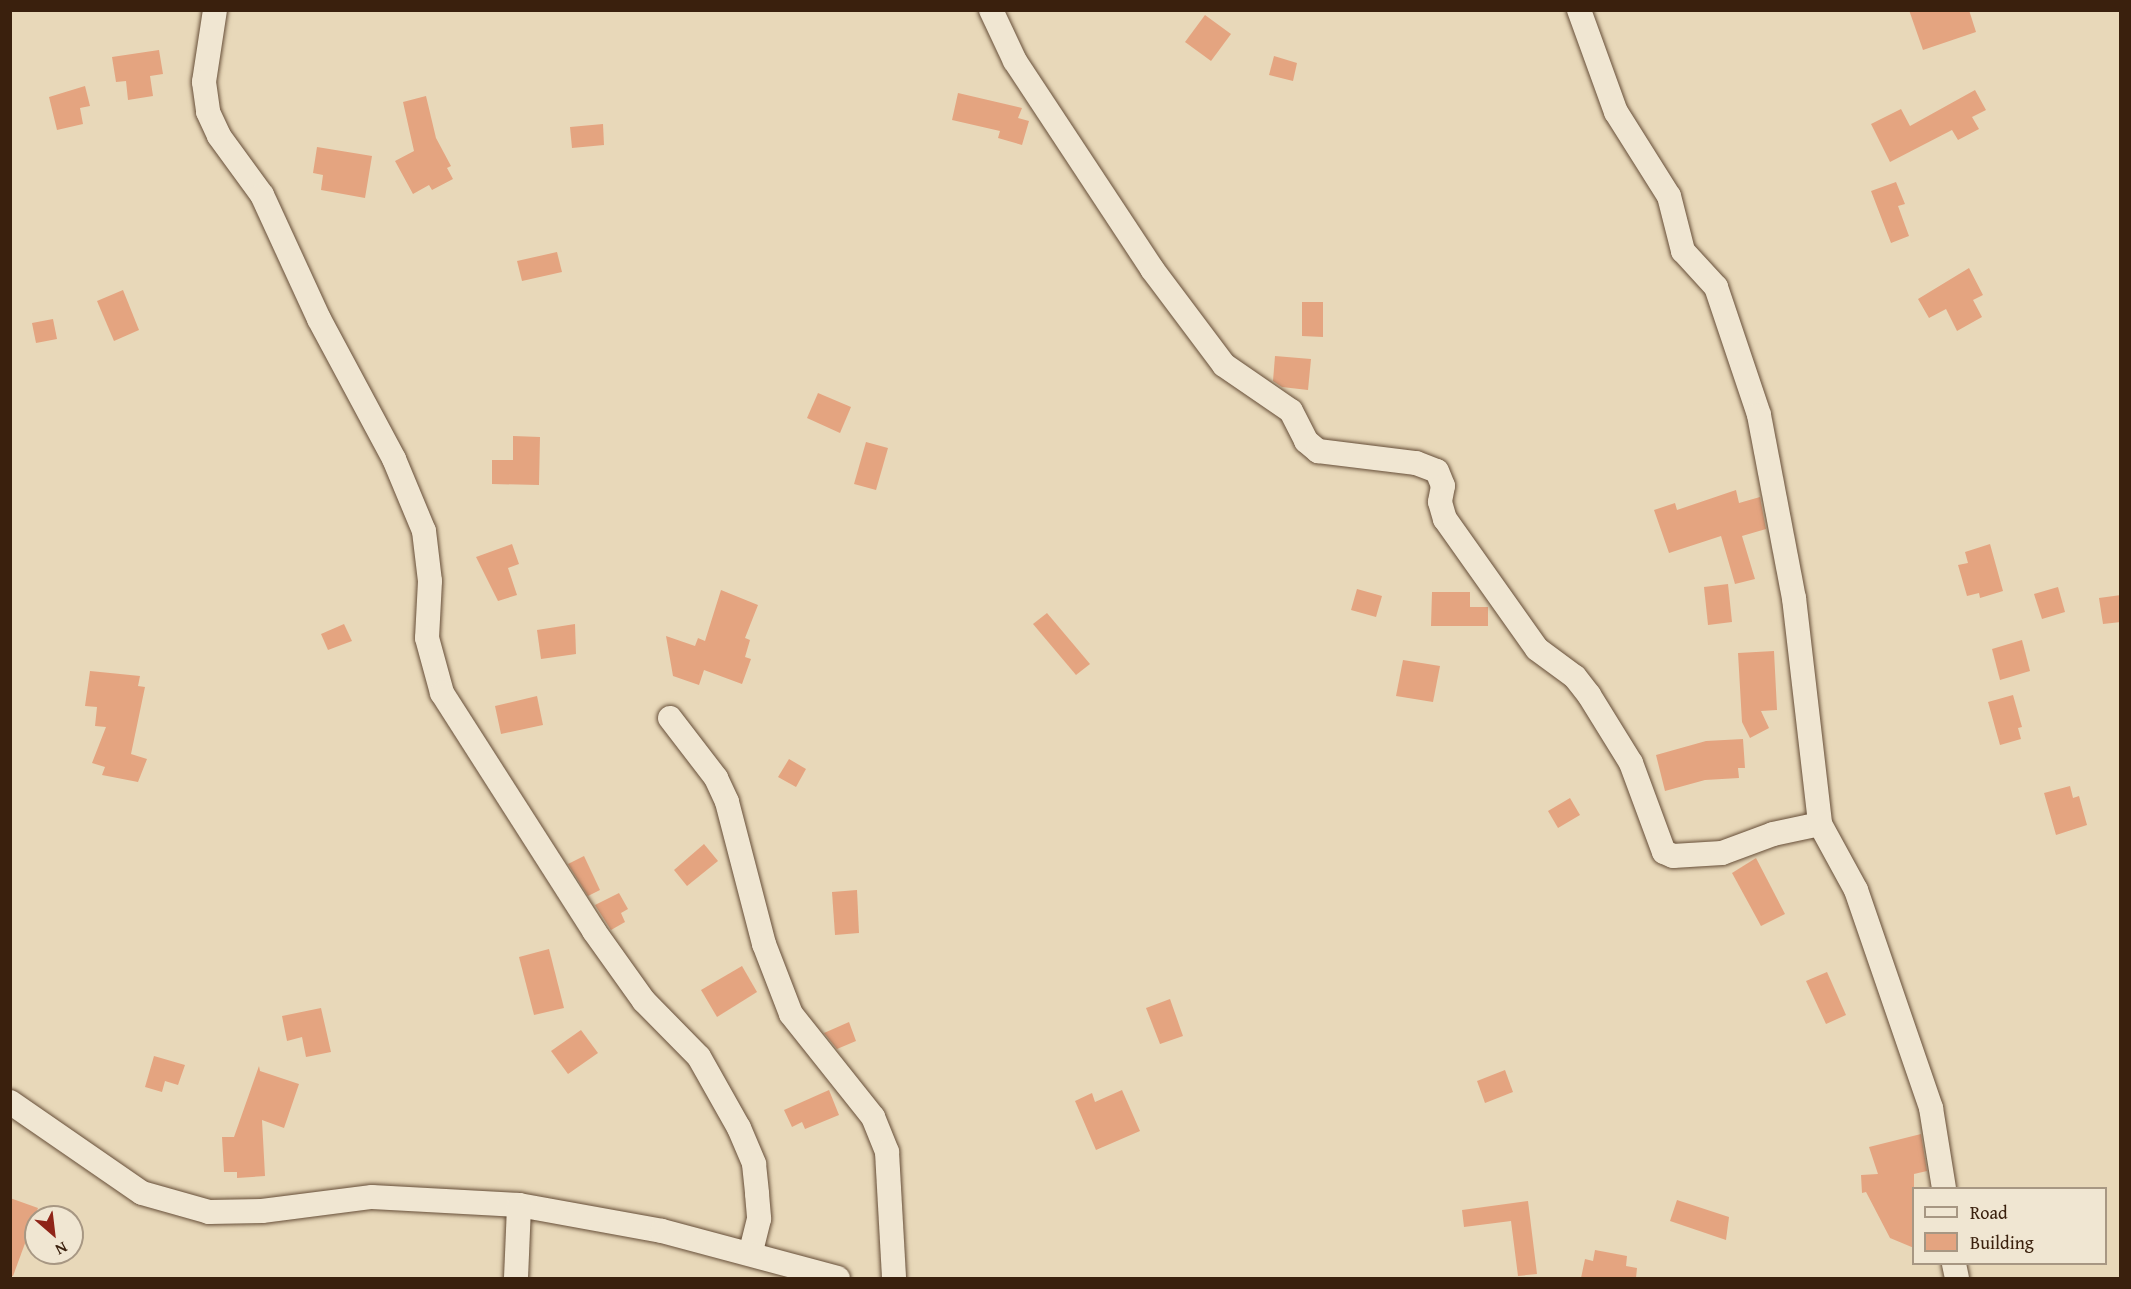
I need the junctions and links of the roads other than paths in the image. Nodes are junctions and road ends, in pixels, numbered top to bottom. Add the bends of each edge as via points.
1 (215, 10) edge
2 (991, 10) edge
3 (1579, 10) edge
4 (670, 718) dead end
5 (1820, 824) junction
6 (10, 1102) edge
7 (1944, 1187) edge
8 (519, 1205) junction
9 (751, 1252) junction
10 (516, 1278) edge
11 (838, 1278) edge
12 (894, 1278) edge

1 - 9 street via 204,82 208,112 219,136 262,195 319,319 394,459 424,531 430,581 427,638 442,693 594,931 644,1001 699,1057 739,1128 754,1164 757,1194 759,1219
2 - 5 street via 1015,61 1152,269 1224,365 1291,411 1306,441 1318,451 1416,463 1437,471 1443,486 1441,511 1449,526 1537,649 1575,677 1589,695 1631,763 1664,852 1701,856 1722,853 1773,834
3 - 5 street via 1616,112 1670,195 1683,250 1716,287 1759,416 1794,598
4 - 12 street via 716,778 727,802 764,944 791,1014 873,1117 884,1143 891,1189
5 - 7 street via 1856,890 1936,1130
6 - 8 street via 142,1193 209,1212 262,1211 372,1197
8 - 9 street
8 - 10 street
9 - 11 street

